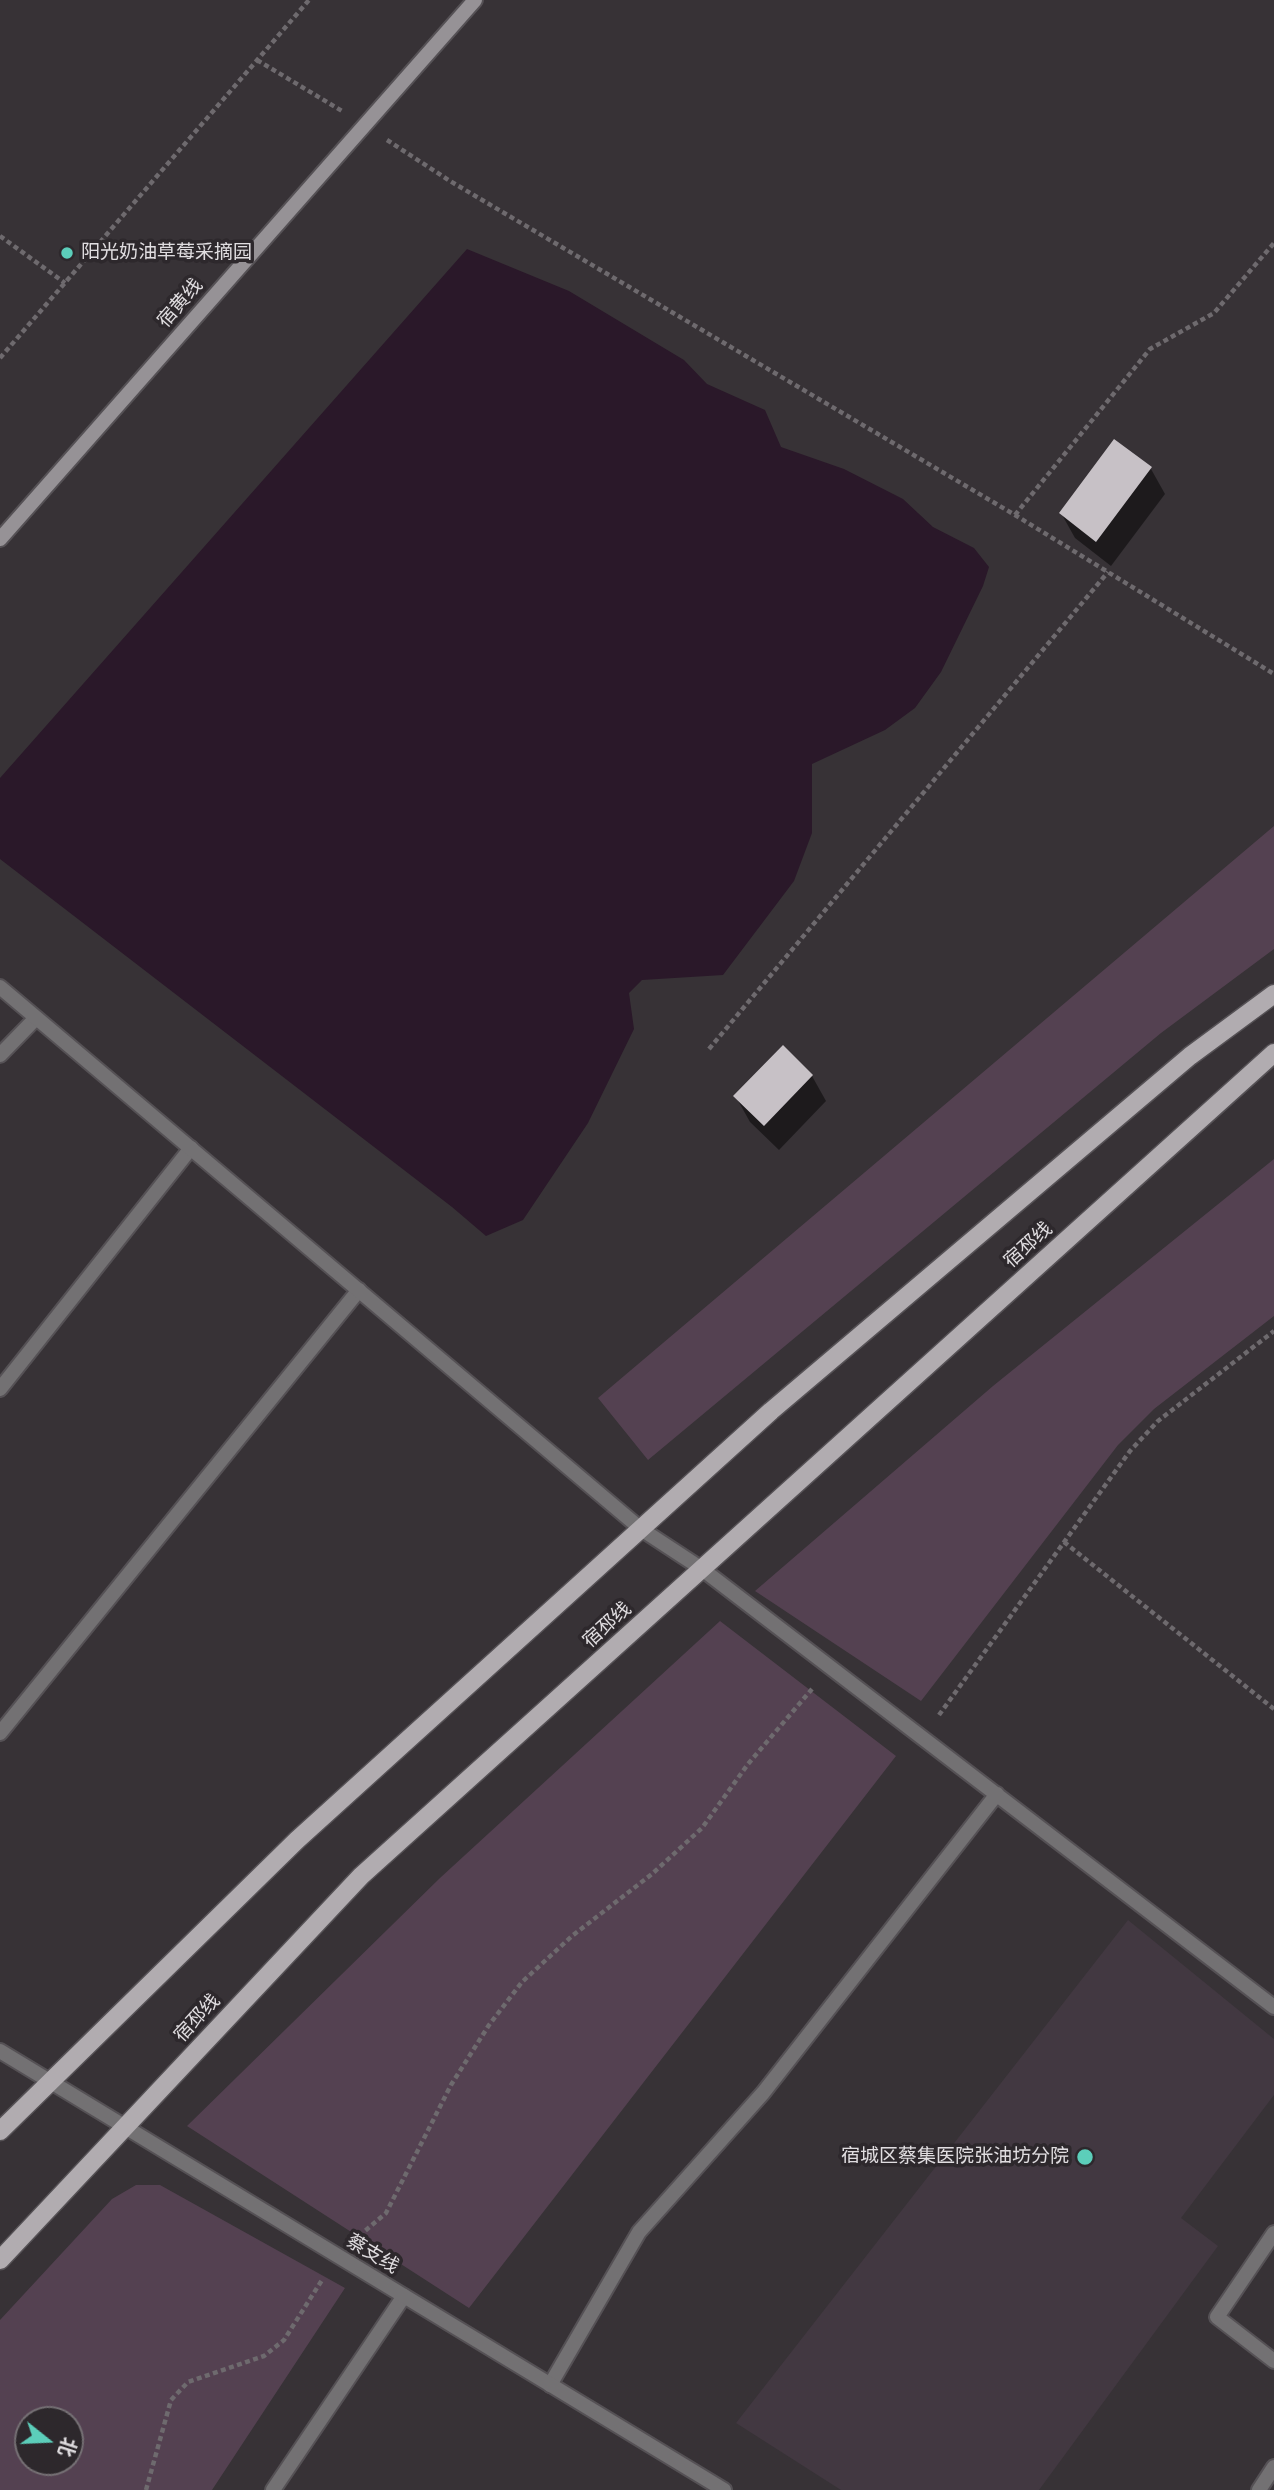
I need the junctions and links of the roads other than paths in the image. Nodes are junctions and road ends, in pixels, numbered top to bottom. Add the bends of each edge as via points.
1 (475, 0) edge
2 (0, 538) edge
3 (0, 988) edge
4 (1274, 994) edge
5 (36, 1017) junction
6 (1274, 1053) edge
7 (0, 1055) edge
8 (191, 1148) junction
9 (359, 1290) junction
10 (0, 1389) edge
11 (641, 1529) junction
12 (702, 1569) junction
13 (0, 1733) edge
14 (997, 1794) junction
15 (1274, 2007) edge
16 (0, 2051) edge
17 (49, 2082) junction
18 (125, 2128) junction
19 (0, 2130) edge
20 (1274, 2233) edge
21 (0, 2260) edge
22 (404, 2296) junction
23 (1274, 2361) edge
24 (550, 2385) junction
25 (1274, 2467) edge
26 (273, 2490) edge
27 (724, 2490) edge
28 (1259, 2490) edge

1 - 2 main road, 宿黄线
3 - 5 street
4 - 11 main road, 宿邳线 via 1190,1056 771,1411
5 - 7 street
5 - 8 street
6 - 12 main road, 宿邳线
8 - 9 street
8 - 10 street
9 - 11 street
9 - 13 street
11 - 12 street
11 - 17 main road, 宿邳线 via 297,1840
12 - 14 street
12 - 18 main road, 宿邳线 via 361,1876
14 - 15 street
14 - 24 street via 763,2093 639,2232
16 - 17 street, 蔡支线
17 - 18 street, 蔡支线
17 - 19 main road, 宿邳线
18 - 21 main road, 宿邳线
18 - 22 street, 蔡支线
20 - 23 street via 1217,2317
22 - 24 street, 蔡支线
22 - 26 street
24 - 27 street, 蔡支线
25 - 28 street

